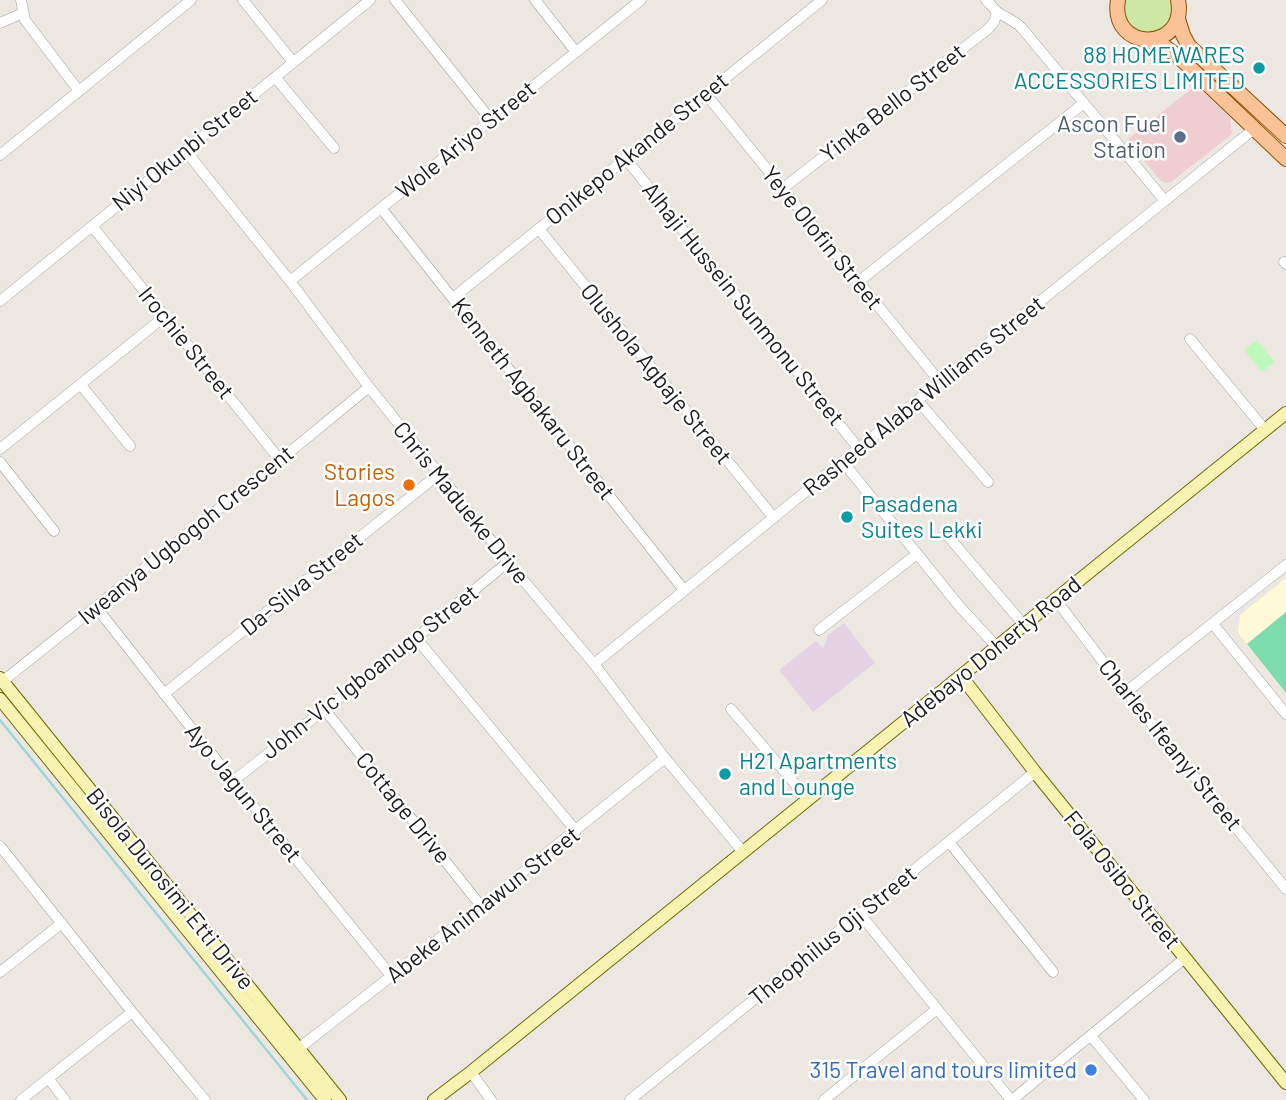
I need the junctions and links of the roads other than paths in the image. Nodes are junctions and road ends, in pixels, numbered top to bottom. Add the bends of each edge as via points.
1 (21, 0) edge
2 (191, 0) edge
3 (243, 0) edge
4 (370, 0) edge
5 (395, 0) edge
6 (535, 0) edge
7 (641, 0) edge
8 (822, 0) edge
9 (986, 0) edge
10 (1178, 0) edge
11 (1115, 3) edge
12 (997, 12) junction
13 (23, 13) junction
14 (1178, 19) junction
15 (0, 23) edge
16 (1147, 40) junction
17 (576, 52) junction
18 (293, 62) junction
19 (275, 77) junction
20 (79, 91) junction
21 (705, 93) junction
22 (1084, 103) junction
23 (491, 120) junction
24 (1254, 129) junction
25 (1286, 136) edge
26 (334, 148) dead end
27 (185, 150) junction
28 (0, 155) edge
29 (626, 159) junction
30 (1286, 159) edge
31 (782, 189) junction
32 (1166, 201) junction
33 (381, 208) junction
34 (92, 226) junction
35 (539, 229) junction
36 (290, 281) junction
37 (858, 282) junction
38 (453, 298) junction
39 (0, 300) edge
40 (164, 317) junction
41 (1190, 339) dead end
42 (940, 382) junction
43 (80, 385) junction
44 (369, 387) junction
45 (918, 401) junction
46 (1286, 413) edge
47 (1265, 430) junction
48 (130, 446) dead end
49 (0, 449) edge
50 (859, 449) junction
51 (280, 460) junction
52 (843, 461) junction
53 (0, 462) edge
54 (439, 474) junction
55 (988, 482) dead end
56 (774, 518) junction
57 (54, 531) dead end
58 (946, 534) dead end
59 (917, 554) junction
60 (508, 562) junction
61 (1286, 565) edge
62 (684, 590) junction
63 (1056, 600) junction
64 (96, 607) junction
65 (1213, 624) junction
66 (1024, 625) junction
67 (819, 630) dead end
68 (416, 638) junction
69 (997, 647) junction
70 (594, 664) junction
71 (961, 676) junction
72 (2, 679) edge
73 (1126, 692) junction
74 (164, 694) junction
75 (0, 699) edge
76 (731, 709) dead end
77 (325, 710) junction
78 (1286, 715) edge
79 (665, 758) junction
80 (1035, 772) junction
81 (233, 781) junction
82 (808, 799) junction
83 (576, 831) junction
84 (949, 842) junction
85 (0, 846) edge
86 (743, 852) junction
87 (1286, 889) edge
88 (481, 906) junction
89 (860, 914) junction
90 (62, 923) junction
91 (1185, 958) junction
92 (0, 972) edge
93 (1053, 972) dead end
94 (392, 977) junction
95 (937, 1009) junction
96 (132, 1012) junction
97 (1091, 1036) junction
98 (298, 1049) junction
99 (471, 1072) junction
100 (48, 1078) junction
101 (1286, 1083) edge
102 (21, 1100) edge
103 (65, 1100) edge
104 (205, 1100) edge
105 (325, 1100) edge
106 (340, 1100) edge
107 (433, 1100) edge
108 (491, 1100) edge
109 (630, 1100) edge
110 (824, 1100) edge
111 (1011, 1100) edge
112 (1144, 1100) edge

1 - 13 street
2 - 20 street
3 - 18 street
4 - 18 street, Niyi Okunbi Street
5 - 23 street
6 - 17 street
7 - 17 street, Wole Ariyo Street
8 - 21 street, Onikepo Akande Street
9 - 12 street
10 - 14 main road
11 - 16 main road via 1123,28
12 - 22 street via 1021,27
12 - 31 street, Yinka Bello Street via 988,29
13 - 15 street
13 - 20 street
14 - 16 main road via 1166,35
14 - 25 main road via 1189,46
16 - 24 main road via 1179,57
17 - 23 street, Wole Ariyo Street
18 - 19 street, Niyi Okunbi Street
19 - 26 street
19 - 27 street, Niyi Okunbi Street
20 - 28 street
21 - 29 street, Onikepo Akande Street
21 - 31 street, Yeye Olofin Street
22 - 32 street
22 - 37 street
23 - 33 street, Wole Ariyo Street
24 - 30 main road
24 - 32 street, Rasheed Alaba Williams Street
27 - 34 street, Niyi Okunbi Street
27 - 36 street, Chris Madueke Drive
29 - 35 street, Onikepo Akande Street
29 - 50 street, Alhaji Hussein Sunmonu Street
31 - 37 street, Yeye Olofin Street
32 - 42 street, Rasheed Alaba Williams Street
33 - 36 street, Wole Ariyo Street
33 - 38 street, Kenneth Agbakaru Street
34 - 39 street, Niyi Okunbi Street
34 - 40 street, Irochie Street
35 - 38 street, Onikepo Akande Street
35 - 56 street, Olushola Agbaje Street
36 - 44 street, Chris Madueke Drive
37 - 42 street, Yeye Olofin Street
38 - 62 street, Kenneth Agbakaru Street
40 - 43 street
40 - 51 street, Irochie Street
41 - 47 street
42 - 45 street, Rasheed Alaba Williams Street
43 - 48 street
43 - 49 street
44 - 51 street, Iweanya Ugbogoh Crescent
44 - 54 street, Chris Madueke Drive
45 - 50 street, Rasheed Alaba Williams Street
45 - 55 street
46 - 47 street, Adebayo Doherty Road
47 - 63 street, Adebayo Doherty Road
50 - 52 street, Rasheed Alaba Williams Street
51 - 64 street, Iweanya Ugbogoh Crescent
52 - 56 street, Rasheed Alaba Williams Street
52 - 59 street
53 - 57 street
54 - 60 street, Chris Madueke Drive
54 - 74 street, Da-Silva Street
56 - 62 street, Rasheed Alaba Williams Street
58 - 66 street
59 - 67 street
59 - 69 street
60 - 68 street, John-Vic Igboanugo Street
60 - 70 street, Chris Madueke Drive
61 - 65 street
62 - 70 street, Rasheed Alaba Williams Street
63 - 66 street, Adebayo Doherty Road
63 - 73 street, Charles Ifeanyi Street
64 - 72 street, Iweanya Ugbogoh Crescent
64 - 74 street, Ayo Jagun Street
65 - 73 street
65 - 78 street
66 - 69 street, Adebayo Doherty Road
68 - 77 street, John-Vic Igboanugo Street
68 - 83 street
69 - 71 street, Adebayo Doherty Road
70 - 79 street, Chris Madueke Drive
71 - 80 street, Fola Osibo Street
71 - 82 street, Adebayo Doherty Road
72 - 98 street, Bisola Durosimi Etti Drive
73 - 87 street, Charles Ifeanyi Street
74 - 81 street, Ayo Jagun Street
75 - 105 street
76 - 82 street
77 - 81 street, John-Vic Igboanugo Street
77 - 88 street, Cottage Drive
79 - 83 street, Abeke Animawun Street
79 - 86 street, Chris Madueke Drive
80 - 84 street, Theophilus Oji Street
80 - 91 street, Fola Osibo Street
81 - 94 street, Ayo Jagun Street
82 - 86 street, Adebayo Doherty Road
83 - 88 street, Abeke Animawun Street
84 - 89 street, Theophilus Oji Street
84 - 93 street
85 - 90 street
86 - 99 street, Adebayo Doherty Road
88 - 94 street, Abeke Animawun Street
89 - 95 street
89 - 109 street, Theophilus Oji Street
90 - 92 street
90 - 96 street
91 - 97 street
91 - 101 street, Fola Osibo Street
94 - 98 street, Abeke Animawun Street
95 - 110 street
95 - 111 street
96 - 100 street
96 - 104 street
97 - 111 street
97 - 112 street
98 - 106 street, Bisola Durosimi Etti Drive
99 - 107 street, Adebayo Doherty Road
99 - 108 street
100 - 102 street
100 - 103 street

